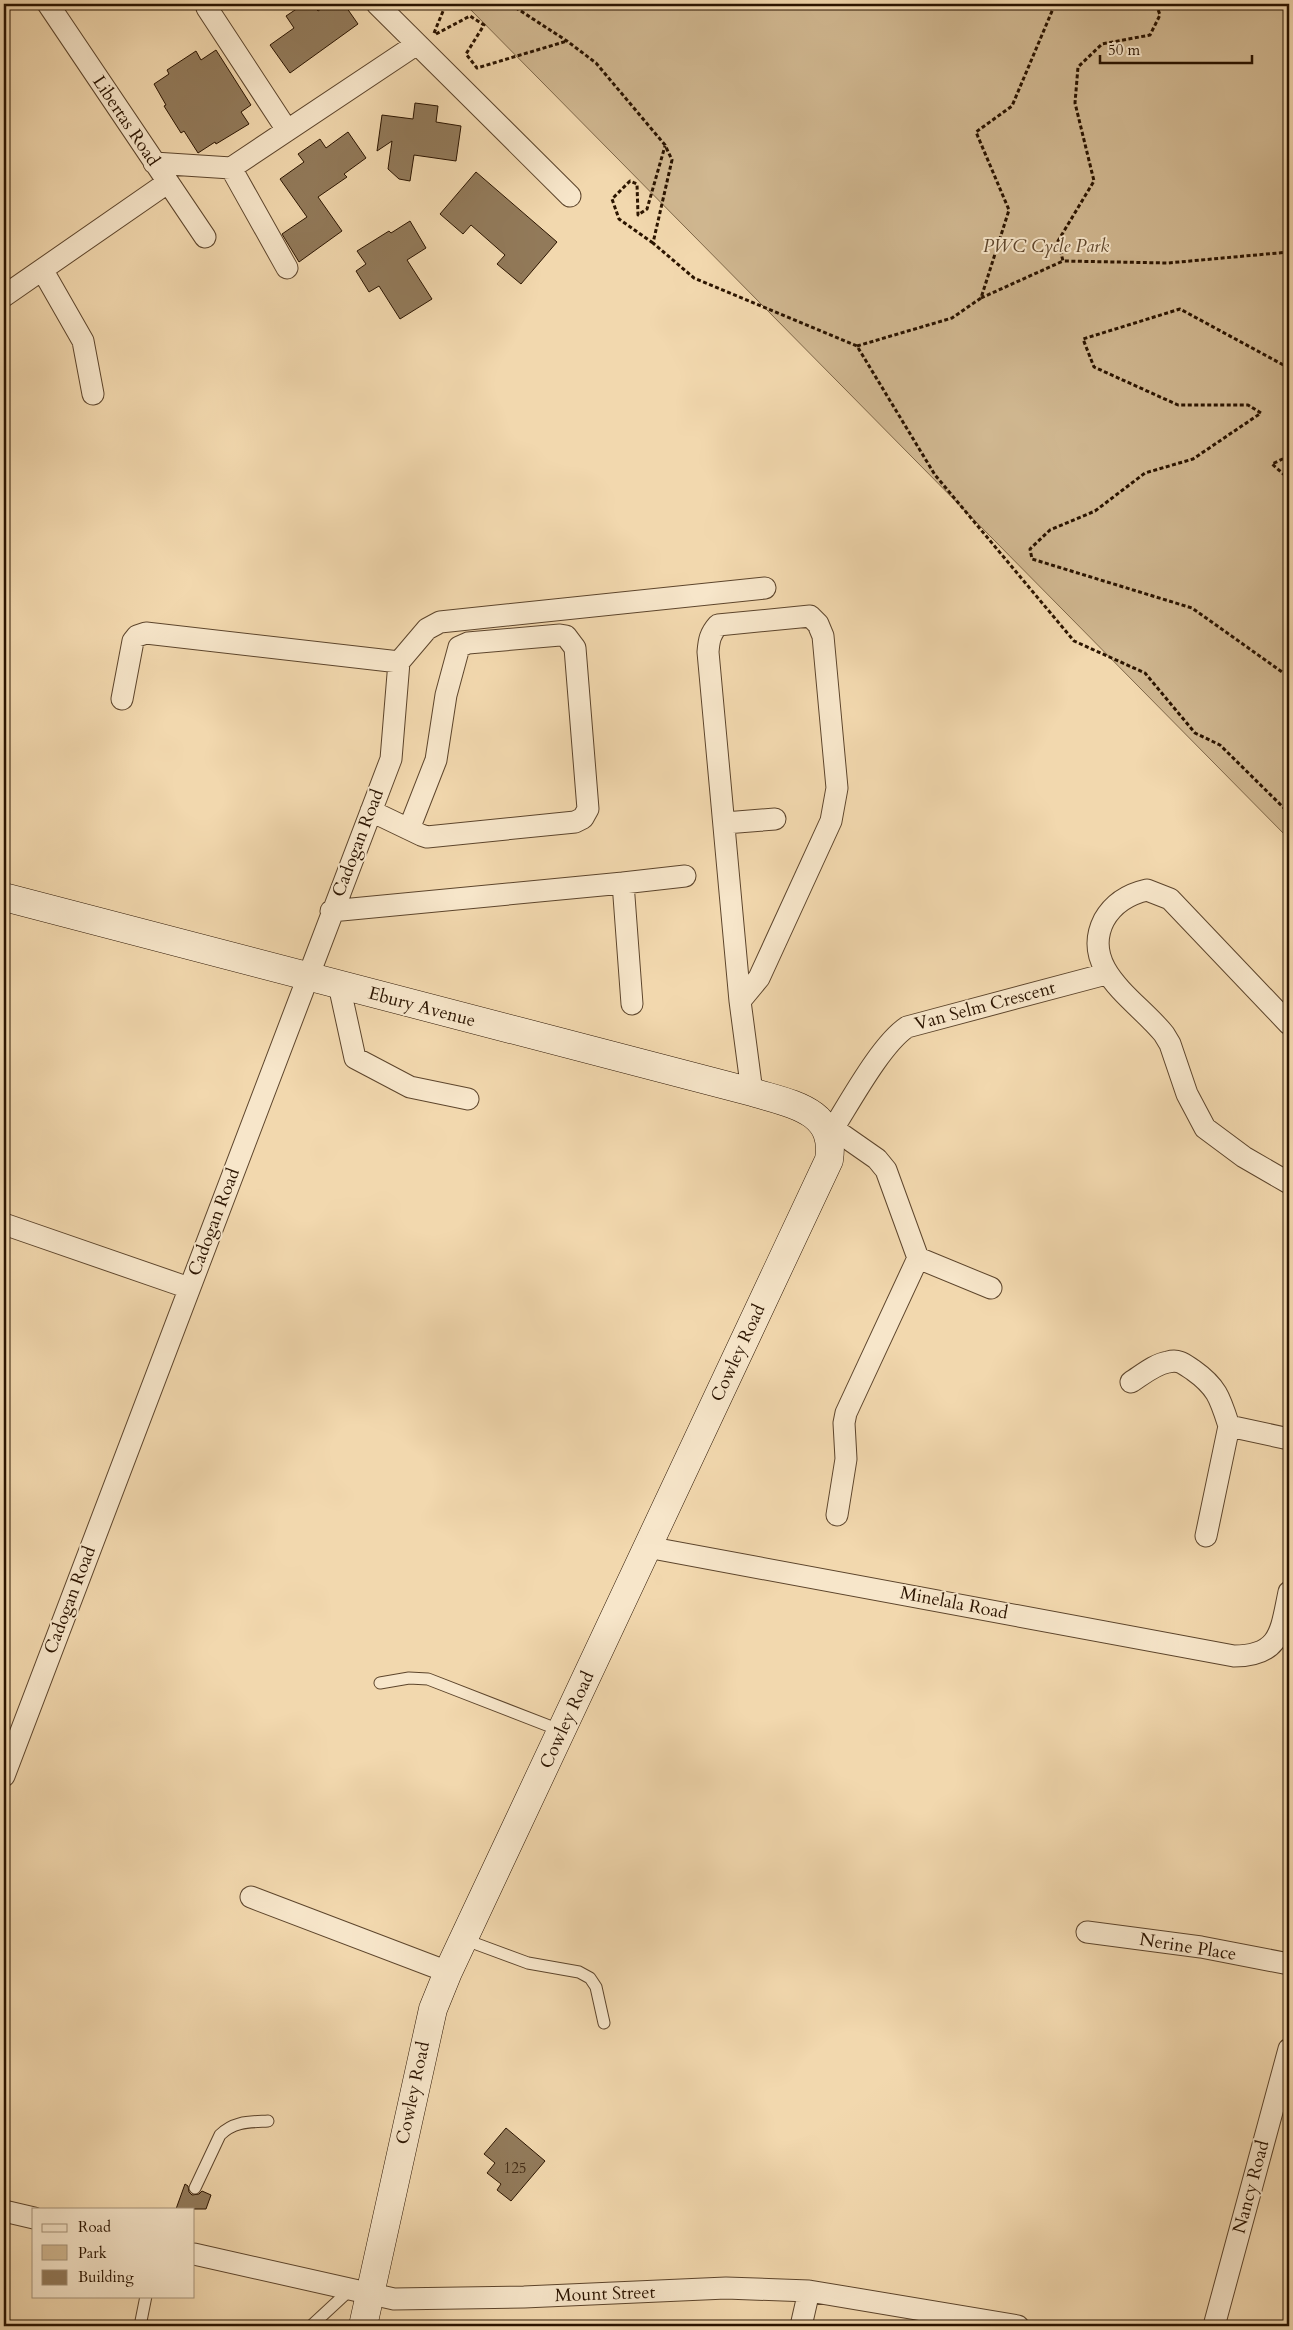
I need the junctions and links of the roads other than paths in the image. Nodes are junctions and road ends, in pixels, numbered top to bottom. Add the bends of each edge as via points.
1 (48, 4) edge
2 (377, 4) edge
3 (207, 8) dead end
4 (417, 44) junction
5 (288, 130) junction
6 (154, 163) junction
7 (231, 168) junction
8 (167, 183) junction
9 (570, 196) dead end
10 (205, 237) dead end
11 (287, 268) dead end
12 (42, 271) junction
13 (4, 296) edge
14 (93, 394) dead end
15 (765, 588) dead end
16 (399, 662) junction
17 (122, 699) dead end
18 (371, 811) junction
19 (775, 819) dead end
20 (725, 823) junction
21 (409, 828) junction
22 (685, 876) dead end
23 (623, 883) junction
24 (4, 897) edge
25 (331, 911) junction
26 (1106, 974) junction
27 (307, 976) junction
28 (339, 985) junction
29 (740, 1001) junction
30 (632, 1004) dead end
31 (1289, 1024) edge
32 (752, 1092) junction
33 (468, 1099) dead end
34 (832, 1132) junction
35 (1289, 1183) edge
36 (4, 1224) edge
37 (918, 1258) junction
38 (189, 1288) junction
39 (990, 1288) dead end
40 (1131, 1382) dead end
41 (1229, 1426) junction
42 (1289, 1440) edge
43 (836, 1514) dead end
44 (1206, 1536) dead end
45 (647, 1547) junction
46 (1289, 1592) edge
47 (380, 1683) dead end
48 (562, 1731) junction
49 (4, 1776) edge
50 (251, 1897) dead end
51 (1087, 1932) dead end
52 (463, 1939) junction
53 (1289, 1964) edge
54 (448, 1972) junction
55 (604, 2023) dead end
56 (1289, 2049) edge
57 (268, 2121) dead end
58 (195, 2188) dead end
59 (4, 2211) edge
60 (32, 2218) edge
61 (195, 2254) edge
62 (361, 2290) junction
63 (809, 2291) junction
64 (146, 2298) edge
65 (140, 2326) edge
66 (311, 2326) edge
67 (363, 2326) edge
68 (801, 2326) edge
69 (1018, 2326) edge
70 (1214, 2326) edge

1 - 6 street, Libertas Road
2 - 4 street
3 - 5 street
4 - 5 street
4 - 9 street
5 - 7 street
6 - 7 street
6 - 8 street, Libertas Road
7 - 11 street
8 - 10 street, Libertas Road
8 - 12 street
12 - 13 street
12 - 14 street via 80,333
15 - 16 street via 440,622 427,630
16 - 17 street via 146,633 136,636 133,642
16 - 18 street, Cadogan Road via 391,759
18 - 21 street
18 - 25 street, Cadogan Road
19 - 20 street
20 - 29 street
20 - 29 street via 708,652 710,635 718,625 810,616 823,636 836,802 831,821 759,978
21 - 21 street via 427,837 575,822 586,814 575,648 570,639 560,635 468,643 459,647 446,696 436,760
22 - 23 street
23 - 25 street
23 - 30 street
24 - 27 street, Ebury Avenue
25 - 27 street, Cadogan Road
26 - 31 street via 1098,951 1104,921 1126,897 1147,890 1170,899
26 - 34 street, Van Selm Crescent via 907,1027 886,1046
26 - 35 street via 1164,1034 1205,1128 1244,1157
27 - 28 street, Ebury Avenue
27 - 38 street, Cadogan Road
28 - 32 street, Ebury Avenue
28 - 33 street via 355,1058 410,1087
29 - 32 street
32 - 34 street, Ebury Avenue via 799,1107 819,1118
34 - 37 street via 877,1159 886,1170
34 - 45 street, Cowley Road via 829,1160
36 - 38 street
37 - 39 street
37 - 43 street via 846,1413 846,1459
38 - 49 street, Cadogan Road
40 - 41 street via 1159,1365 1182,1362 1213,1387
41 - 42 street
41 - 44 street
45 - 46 street, Minelala Road via 1234,1656 1261,1653 1273,1643 1281,1631
45 - 48 street, Cowley Road
47 - 48 lane via 409,1678 428,1680
48 - 52 street, Cowley Road
50 - 54 street
51 - 53 street, Nerine Place via 1201,1947
52 - 54 street, Cowley Road
52 - 55 lane via 528,1963 579,1972 590,1978 596,1987
54 - 62 street, Cowley Road via 425,2040 376,2272
56 - 70 street, Nancy Road
57 - 58 lane via 243,2122 225,2130
59 - 60 street
61 - 62 street, Mount Street
62 - 63 street, Mount Street via 394,2299 726,2288
62 - 66 lane
62 - 67 street, Cowley Road
63 - 68 street
63 - 69 street, Mount Street
64 - 65 lane

